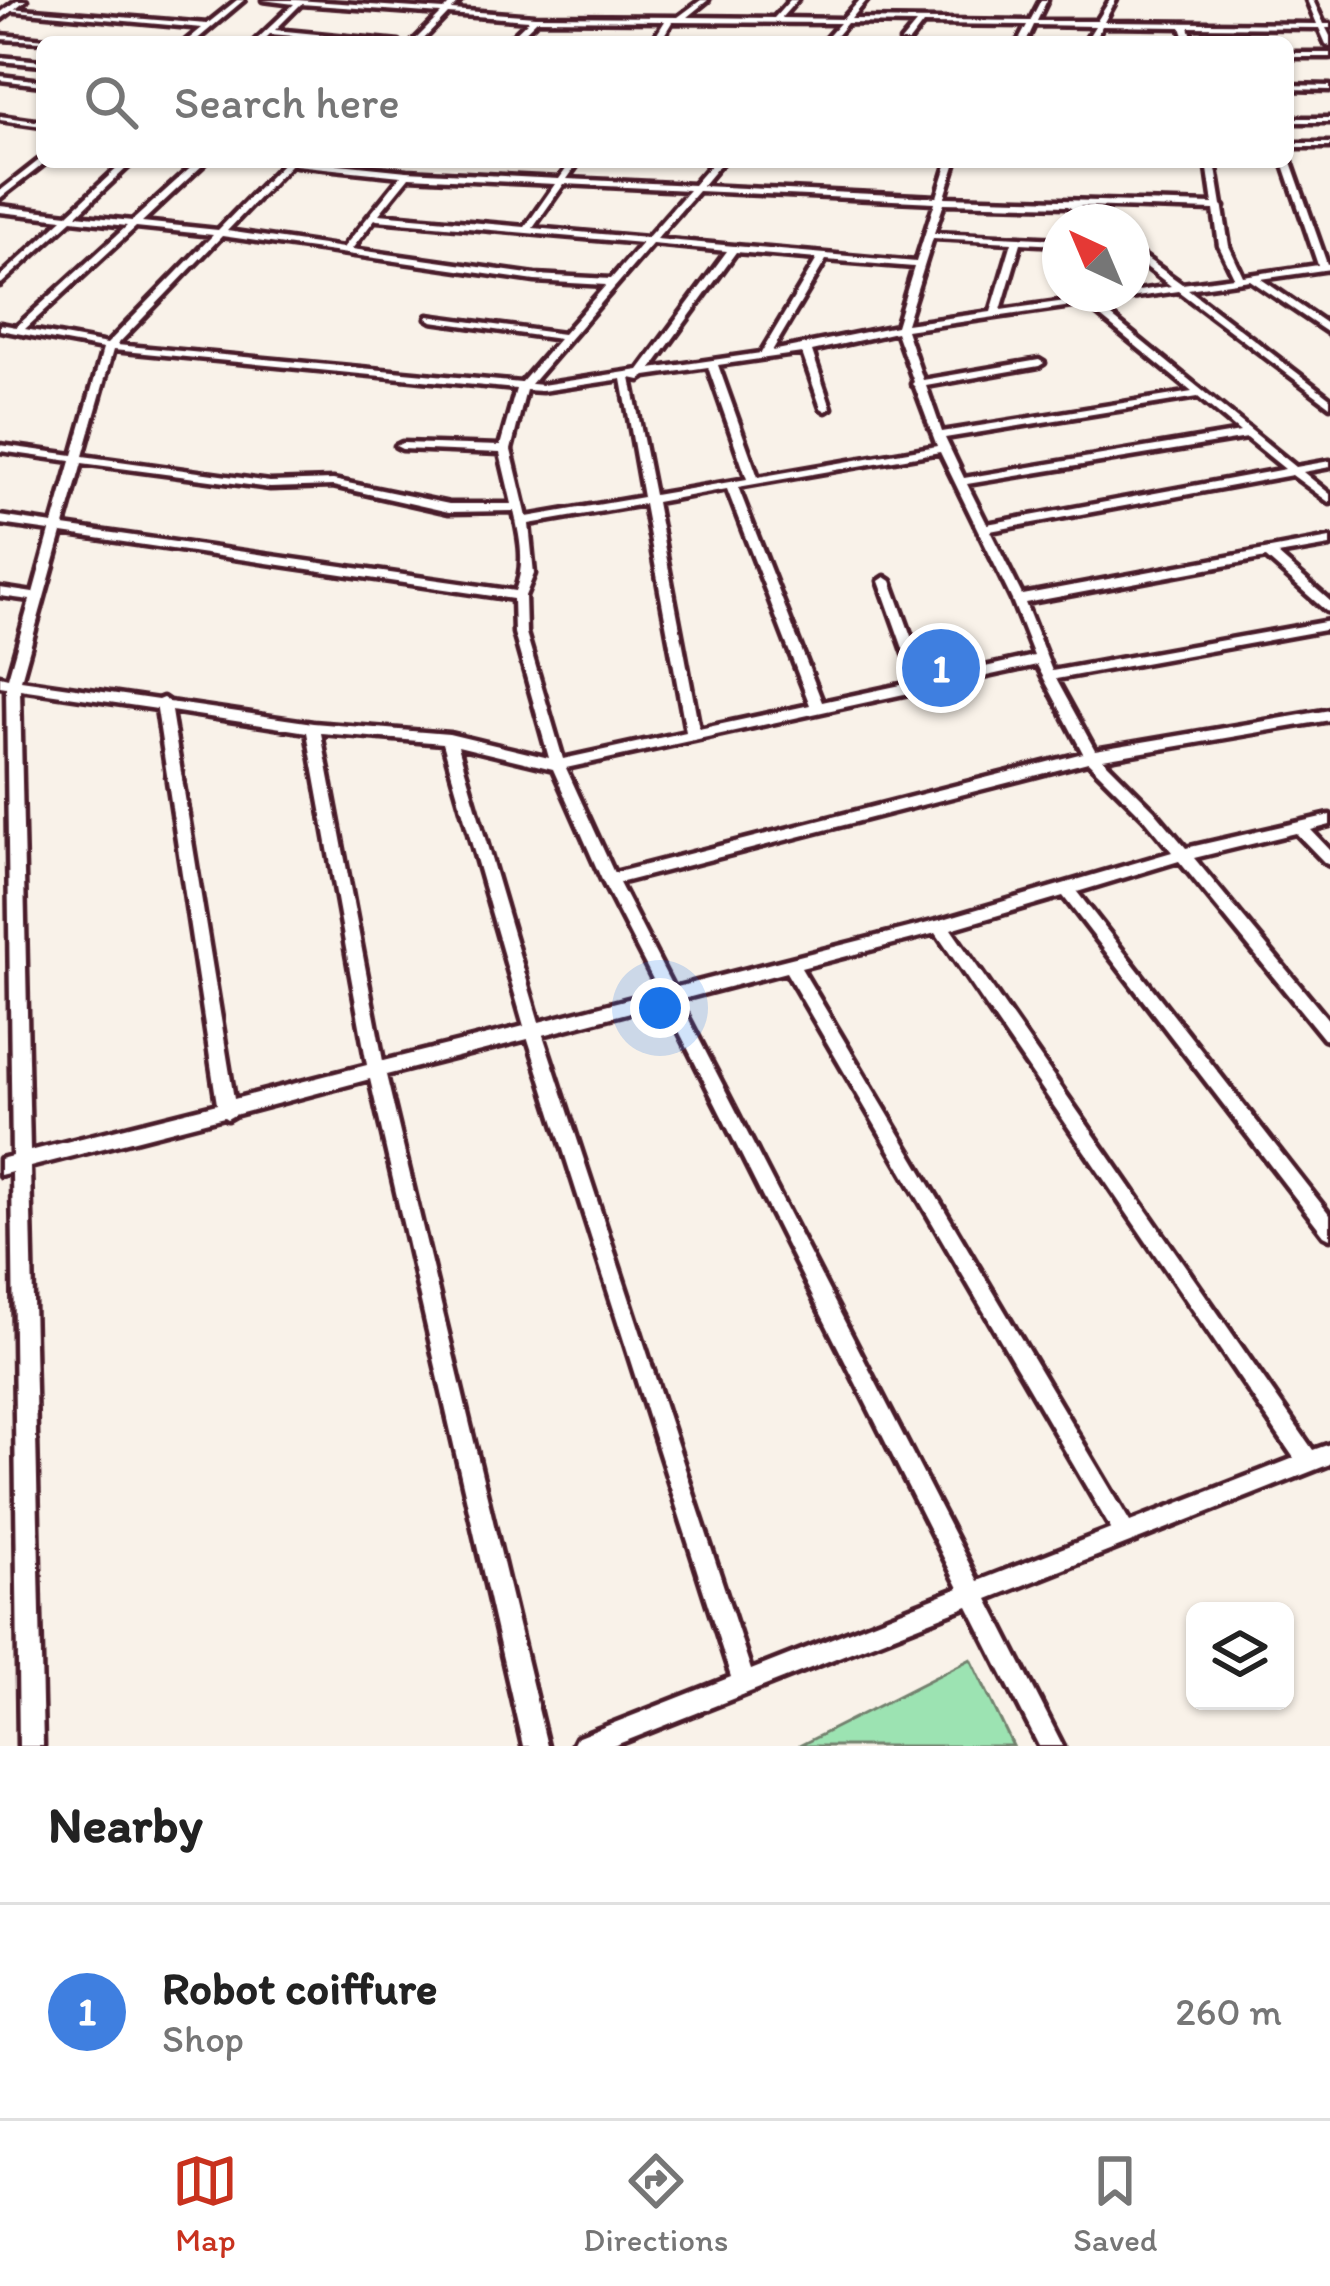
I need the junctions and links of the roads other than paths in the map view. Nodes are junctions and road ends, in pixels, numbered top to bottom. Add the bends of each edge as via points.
1 (22, 0) edge
2 (241, 0) edge
3 (266, 0) edge
4 (458, 0) edge
5 (634, 0) edge
6 (705, 0) edge
7 (794, 0) edge
8 (864, 0) edge
9 (1044, 0) edge
10 (1113, 0) edge
11 (1310, 0) edge
12 (299, 3) edge
13 (4, 8) edge
14 (445, 14) junction
15 (535, 18) junction
16 (621, 19) junction
17 (669, 20) junction
18 (680, 20) junction
19 (842, 20) junction
20 (775, 21) junction
21 (921, 22) junction
22 (982, 23) junction
23 (1031, 23) junction
24 (1097, 24) junction
25 (1184, 24) junction
26 (208, 26) junction
27 (1325, 26) edge
28 (270, 32) junction
29 (196, 36) edge
30 (265, 36) edge
31 (320, 36) edge
32 (423, 36) edge
33 (516, 36) edge
34 (660, 36) edge
35 (831, 36) edge
36 (910, 36) edge
37 (973, 36) edge
38 (1025, 36) edge
39 (1092, 36) edge
40 (1188, 36) edge
41 (0, 37) edge
42 (36, 40) edge
43 (1330, 44) edge
44 (1294, 55) edge
45 (1330, 55) edge
46 (0, 59) edge
47 (36, 62) edge
48 (0, 78) edge
49 (36, 82) edge
50 (1294, 87) edge
51 (1330, 88) edge
52 (0, 118) edge
53 (13, 120) junction
54 (1294, 120) edge
55 (1330, 120) edge
56 (36, 123) edge
57 (0, 130) edge
58 (1294, 145) edge
59 (1330, 145) edge
60 (36, 166) edge
61 (123, 168) edge
62 (195, 168) edge
63 (286, 168) edge
64 (350, 168) edge
65 (571, 168) edge
66 (714, 168) edge
67 (950, 168) edge
68 (1212, 168) edge
69 (1289, 168) edge
70 (407, 174) junction
71 (561, 182) junction
72 (700, 186) junction
73 (0, 195) edge
74 (940, 200) junction
75 (1070, 203) joint
76 (1220, 207) junction
77 (0, 209) edge
78 (71, 217) junction
79 (377, 217) junction
80 (134, 224) junction
81 (528, 229) junction
82 (219, 233) junction
83 (929, 235) junction
84 (1017, 240) junction
85 (648, 241) junction
86 (1042, 241) edge
87 (733, 249) junction
88 (346, 250) junction
89 (823, 257) junction
90 (1150, 265) edge
91 (919, 266) junction
92 (1326, 266) edge
93 (1245, 277) junction
94 (0, 282) edge
95 (610, 282) junction
96 (1180, 290) junction
97 (1150, 294) edge
98 (1042, 309) edge
99 (1100, 312) edge
100 (995, 315) junction
101 (432, 318) dead end
102 (0, 327) edge
103 (900, 328) junction
104 (19, 329) junction
105 (1330, 331) edge
106 (562, 337) junction
107 (109, 346) junction
108 (806, 350) junction
109 (764, 356) junction
110 (1039, 363) dead end
111 (713, 365) junction
112 (633, 378) junction
113 (917, 384) junction
114 (521, 389) junction
115 (1200, 394) junction
116 (1330, 403) edge
117 (826, 408) dead end
118 (1249, 434) junction
119 (941, 442) junction
120 (402, 446) dead end
121 (0, 448) edge
122 (506, 450) junction
123 (75, 460) junction
124 (1330, 464) edge
125 (1297, 473) junction
126 (754, 481) junction
127 (959, 482) junction
128 (731, 485) junction
129 (650, 499) junction
130 (1330, 500) edge
131 (518, 507) junction
132 (0, 520) edge
133 (524, 520) junction
134 (54, 528) junction
135 (982, 529) junction
136 (1330, 542) edge
137 (1268, 553) junction
138 (885, 581) dead end
139 (0, 592) edge
140 (519, 596) junction
141 (36, 597) junction
142 (1018, 600) junction
143 (1330, 608) edge
144 (1330, 625) edge
145 (1042, 659) junction
146 (1048, 676) junction
147 (7, 682) edge
148 (922, 684) junction
149 (163, 703) junction
150 (817, 706) junction
151 (1330, 715) edge
152 (313, 728) junction
153 (694, 737) junction
154 (449, 739) junction
155 (1091, 756) junction
156 (558, 764) junction
157 (1330, 820) edge
158 (1299, 827) junction
159 (1182, 855) junction
160 (1330, 859) edge
161 (610, 880) junction
162 (1069, 892) junction
163 (940, 926) junction
164 (790, 964) junction
165 (668, 996) junction
166 (532, 1028) junction
167 (1330, 1034) edge
168 (377, 1072) junction
169 (227, 1111) junction
170 (11, 1164) edge
171 (1330, 1229) edge
172 (1320, 1458) edge
173 (1126, 1534) junction
174 (973, 1594) junction
175 (744, 1683) junction
176 (31, 1746) edge
177 (535, 1746) edge
178 (584, 1746) edge
179 (1051, 1746) edge

1 - 13 main road
2 - 26 street
3 - 12 street
4 - 14 street
5 - 16 street
6 - 18 street
7 - 20 street
8 - 19 street
9 - 23 street
10 - 24 street
11 - 27 street
12 - 14 street
12 - 28 street
13 - 26 street
14 - 15 street
14 - 32 street
15 - 16 street
15 - 33 street
16 - 17 street
17 - 18 street
17 - 34 street
18 - 20 street
19 - 20 street
19 - 21 street
19 - 35 street
21 - 22 street
21 - 36 street
22 - 23 street
22 - 37 street
23 - 24 street
23 - 38 street
24 - 25 street
24 - 39 street
25 - 27 street
25 - 40 street
26 - 29 street
27 - 43 street
28 - 30 street
28 - 31 street
41 - 42 street
44 - 45 street
46 - 47 street
48 - 49 street
50 - 51 street
52 - 53 street
53 - 56 street
53 - 57 street
54 - 55 street
58 - 59 street
60 - 73 street
61 - 78 street
62 - 80 street
63 - 82 street
64 - 70 street
65 - 71 street
66 - 72 street
67 - 74 street
68 - 76 street
69 - 92 street
70 - 71 street
70 - 79 street
71 - 72 street
71 - 81 street
72 - 74 street
72 - 85 street
74 - 75 street
74 - 83 street
75 - 76 street
76 - 93 street via 1227,256
77 - 78 street
78 - 80 street
78 - 94 street
79 - 81 street
79 - 88 street
80 - 82 street
80 - 104 street
81 - 85 street
82 - 88 street
82 - 107 street
83 - 84 street
83 - 91 street
84 - 86 street
84 - 100 street
85 - 87 street
85 - 95 street
87 - 89 street
87 - 112 street
88 - 95 street
89 - 91 street
89 - 109 street
90 - 96 street
91 - 103 street
92 - 93 street
93 - 96 street
93 - 105 street
95 - 106 street
96 - 97 street
96 - 116 street
98 - 100 street
99 - 115 street
100 - 103 street
101 - 106 street
102 - 104 street
103 - 108 street
103 - 113 street
104 - 107 street
106 - 114 street
107 - 114 street
107 - 123 street
108 - 109 street
108 - 117 street
109 - 111 street
110 - 113 street
111 - 112 street
111 - 126 street
112 - 114 street
112 - 129 street
113 - 119 street
114 - 122 street
115 - 118 street
115 - 119 street
118 - 125 street
118 - 127 street
119 - 126 street
119 - 127 street
120 - 122 street
121 - 123 street
122 - 131 street
123 - 131 street via 270,485 345,485 449,508
123 - 134 street
124 - 125 street
125 - 130 street
125 - 135 street
126 - 128 street
127 - 135 street
128 - 129 street
128 - 150 street
129 - 133 street
129 - 153 street
131 - 133 street
132 - 134 street
133 - 140 street via 528,574
134 - 140 street
134 - 141 street
135 - 142 street
136 - 137 street
137 - 142 street
137 - 143 street
138 - 148 street
139 - 141 street
140 - 156 street via 520,632
141 - 147 street
142 - 145 street
144 - 146 street
145 - 146 street
145 - 148 street
146 - 155 street
147 - 149 street
147 - 170 street
148 - 150 street
149 - 152 street
149 - 169 street
150 - 153 street
151 - 155 street
152 - 154 street
152 - 168 street
153 - 156 street
154 - 156 street
154 - 166 street
155 - 159 street
155 - 161 street
156 - 161 street
157 - 158 street
158 - 159 street
158 - 160 street
159 - 162 street
159 - 167 street
161 - 165 street
162 - 163 street
162 - 171 street
163 - 164 street
163 - 172 street
164 - 165 street
164 - 173 street
165 - 166 street
165 - 174 street
166 - 168 street
166 - 175 street
168 - 169 street
168 - 177 street
169 - 170 street
170 - 176 street
172 - 173 street
173 - 174 street
174 - 175 street
174 - 179 street
175 - 178 street

